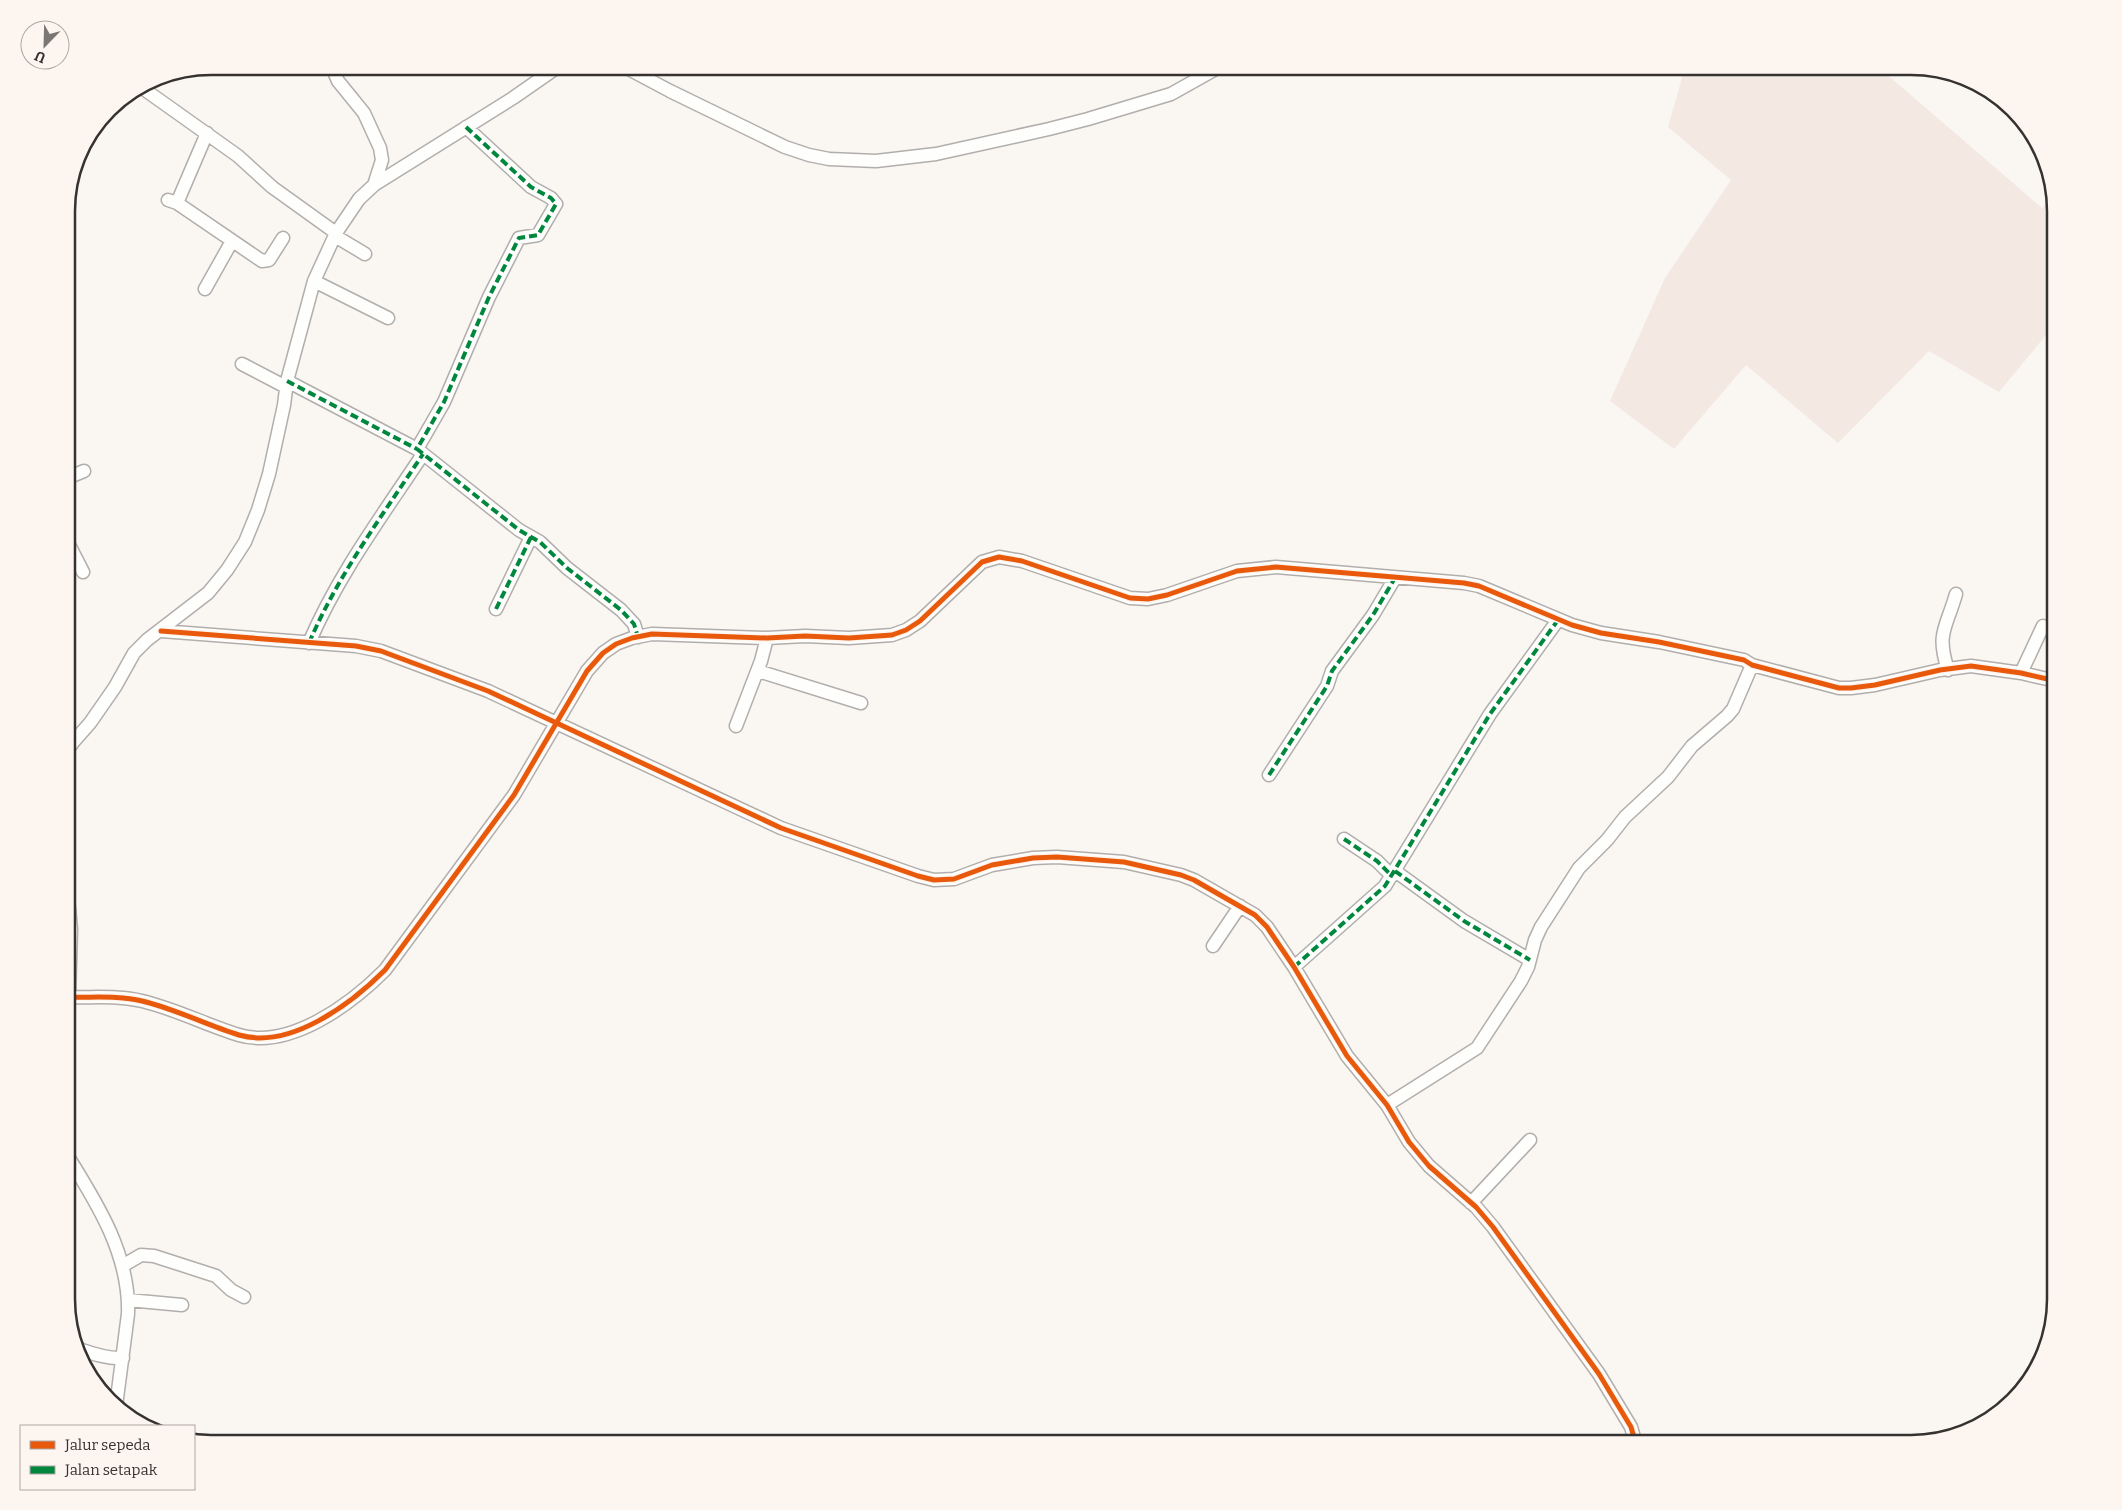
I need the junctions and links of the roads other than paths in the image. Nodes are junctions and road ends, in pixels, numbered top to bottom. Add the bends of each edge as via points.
1 (335, 75) edge
2 (545, 75) edge
3 (639, 75) edge
4 (1205, 75) edge
5 (147, 91) edge
6 (466, 127) junction
7 (207, 133) junction
8 (374, 185) junction
9 (336, 235) junction
10 (283, 238) dead end
11 (232, 241) junction
12 (364, 254) dead end
13 (314, 281) junction
14 (205, 289) dead end
15 (388, 318) dead end
16 (242, 364) dead end
17 (286, 384) junction
18 (420, 452) junction
19 (84, 471) dead end
20 (75, 474) edge
21 (531, 537) junction
22 (75, 557) edge
23 (83, 572) dead end
24 (1395, 578) junction
25 (1956, 594) dead end
26 (496, 609) dead end
27 (1558, 620) junction
28 (2043, 626) dead end
29 (161, 630) junction
30 (638, 637) junction
31 (768, 638) junction
32 (309, 643) junction
33 (1752, 665) junction
34 (1948, 670) junction
35 (758, 671) junction
36 (2021, 673) junction
37 (2047, 679) edge
38 (862, 703) dead end
39 (556, 723) junction
40 (736, 726) dead end
41 (75, 740) edge
42 (1269, 775) dead end
43 (1344, 839) dead end
44 (1393, 874) junction
45 (1240, 906) junction
46 (1213, 946) dead end
47 (1530, 960) junction
48 (1294, 967) junction
49 (75, 997) edge
50 (1388, 1105) junction
51 (1530, 1140) dead end
52 (75, 1169) edge
53 (1470, 1203) junction
54 (124, 1266) junction
55 (244, 1297) dead end
56 (128, 1300) junction
57 (182, 1305) dead end
58 (85, 1352) edge
59 (123, 1358) junction
60 (117, 1397) edge
61 (1634, 1435) edge

1 - 8 street via 364,113 380,148 382,160
2 - 6 street
3 - 4 street via 785,147 829,159 876,161 925,156 1039,132 1172,94
5 - 7 street
6 - 8 street
6 - 18 street via 531,187 556,204 538,235 520,238 516,243
7 - 9 street
7 - 11 street via 173,202
8 - 9 street via 359,199
9 - 12 street
9 - 13 street
10 - 11 street via 266,262
11 - 14 street
13 - 15 street
13 - 17 street
16 - 17 street
17 - 18 street
17 - 29 street via 278,441 250,533 213,587
18 - 21 street
18 - 32 street via 352,560
19 - 20 street
21 - 26 street
21 - 30 street via 628,616
22 - 23 street
24 - 27 street via 1444,580 1480,586
24 - 31 street via 1259,568 1237,571 1148,599 1130,598 1022,561 999,557 982,562 920,621 892,635
24 - 42 street via 1373,615 1332,671 1326,686
25 - 34 street via 1941,640
27 - 33 street via 1601,633 1744,660
27 - 44 street via 1490,714
28 - 36 street
29 - 32 street
29 - 41 street via 134,653 103,705
30 - 31 street via 652,634
30 - 39 street via 616,644 596,661 578,684
31 - 35 street
32 - 39 street via 381,651 488,690
33 - 34 street via 1822,684 1851,688
33 - 47 street via 1733,709 1692,746 1668,777 1625,817 1580,868 1541,927
34 - 36 street via 1971,666
35 - 38 street
35 - 40 street
36 - 37 street
39 - 45 street via 781,828 918,876 934,880 954,879 992,865 1033,858 1124,862 1194,880
39 - 49 street via 514,795 385,970 320,1021 280,1036 257,1038 144,1002
43 - 44 street
44 - 47 street
44 - 48 street via 1385,886
45 - 46 street
45 - 48 street via 1267,927
47 - 50 street via 1505,1008 1477,1048
48 - 50 street via 1347,1056
50 - 53 street via 1400,1129 1418,1153
51 - 53 street
52 - 54 street via 112,1235
53 - 61 street via 1494,1227 1599,1374
54 - 55 street via 141,1255 154,1256 216,1276
54 - 56 street
56 - 57 street
56 - 59 street
58 - 59 street
59 - 60 street

